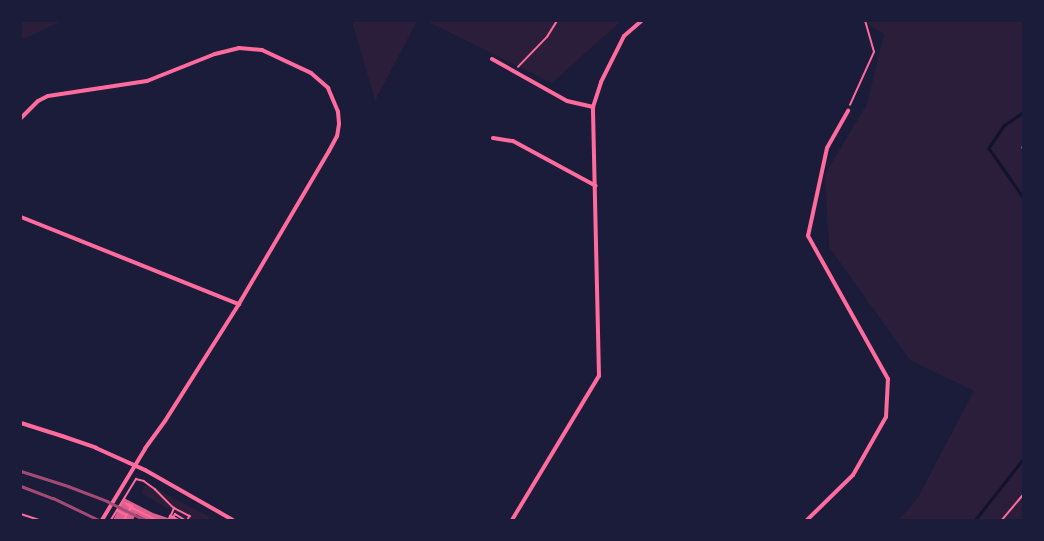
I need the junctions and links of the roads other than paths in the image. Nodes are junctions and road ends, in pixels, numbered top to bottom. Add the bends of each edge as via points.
1 (641, 21) edge
2 (492, 59) dead end
3 (593, 107) junction
4 (848, 110) road end
5 (21, 118) edge
6 (493, 138) dead end
7 (596, 186) junction
8 (21, 217) edge
9 (239, 304) junction
10 (21, 423) edge
11 (135, 466) junction
12 (102, 520) edge
13 (233, 520) edge
14 (512, 520) edge
15 (807, 520) edge

1 - 3 street via 624,36 601,82
2 - 3 street via 567,101
3 - 7 street
4 - 15 street via 827,148 808,236 888,379 886,417 853,475
5 - 9 street via 38,101 48,96 147,81 221,52 239,48 262,50 311,73 328,88 335,101 339,124 334,142
6 - 7 street via 513,141
7 - 14 street via 599,376
8 - 9 street
9 - 11 street
10 - 11 street via 69,438
11 - 12 street
11 - 13 street

